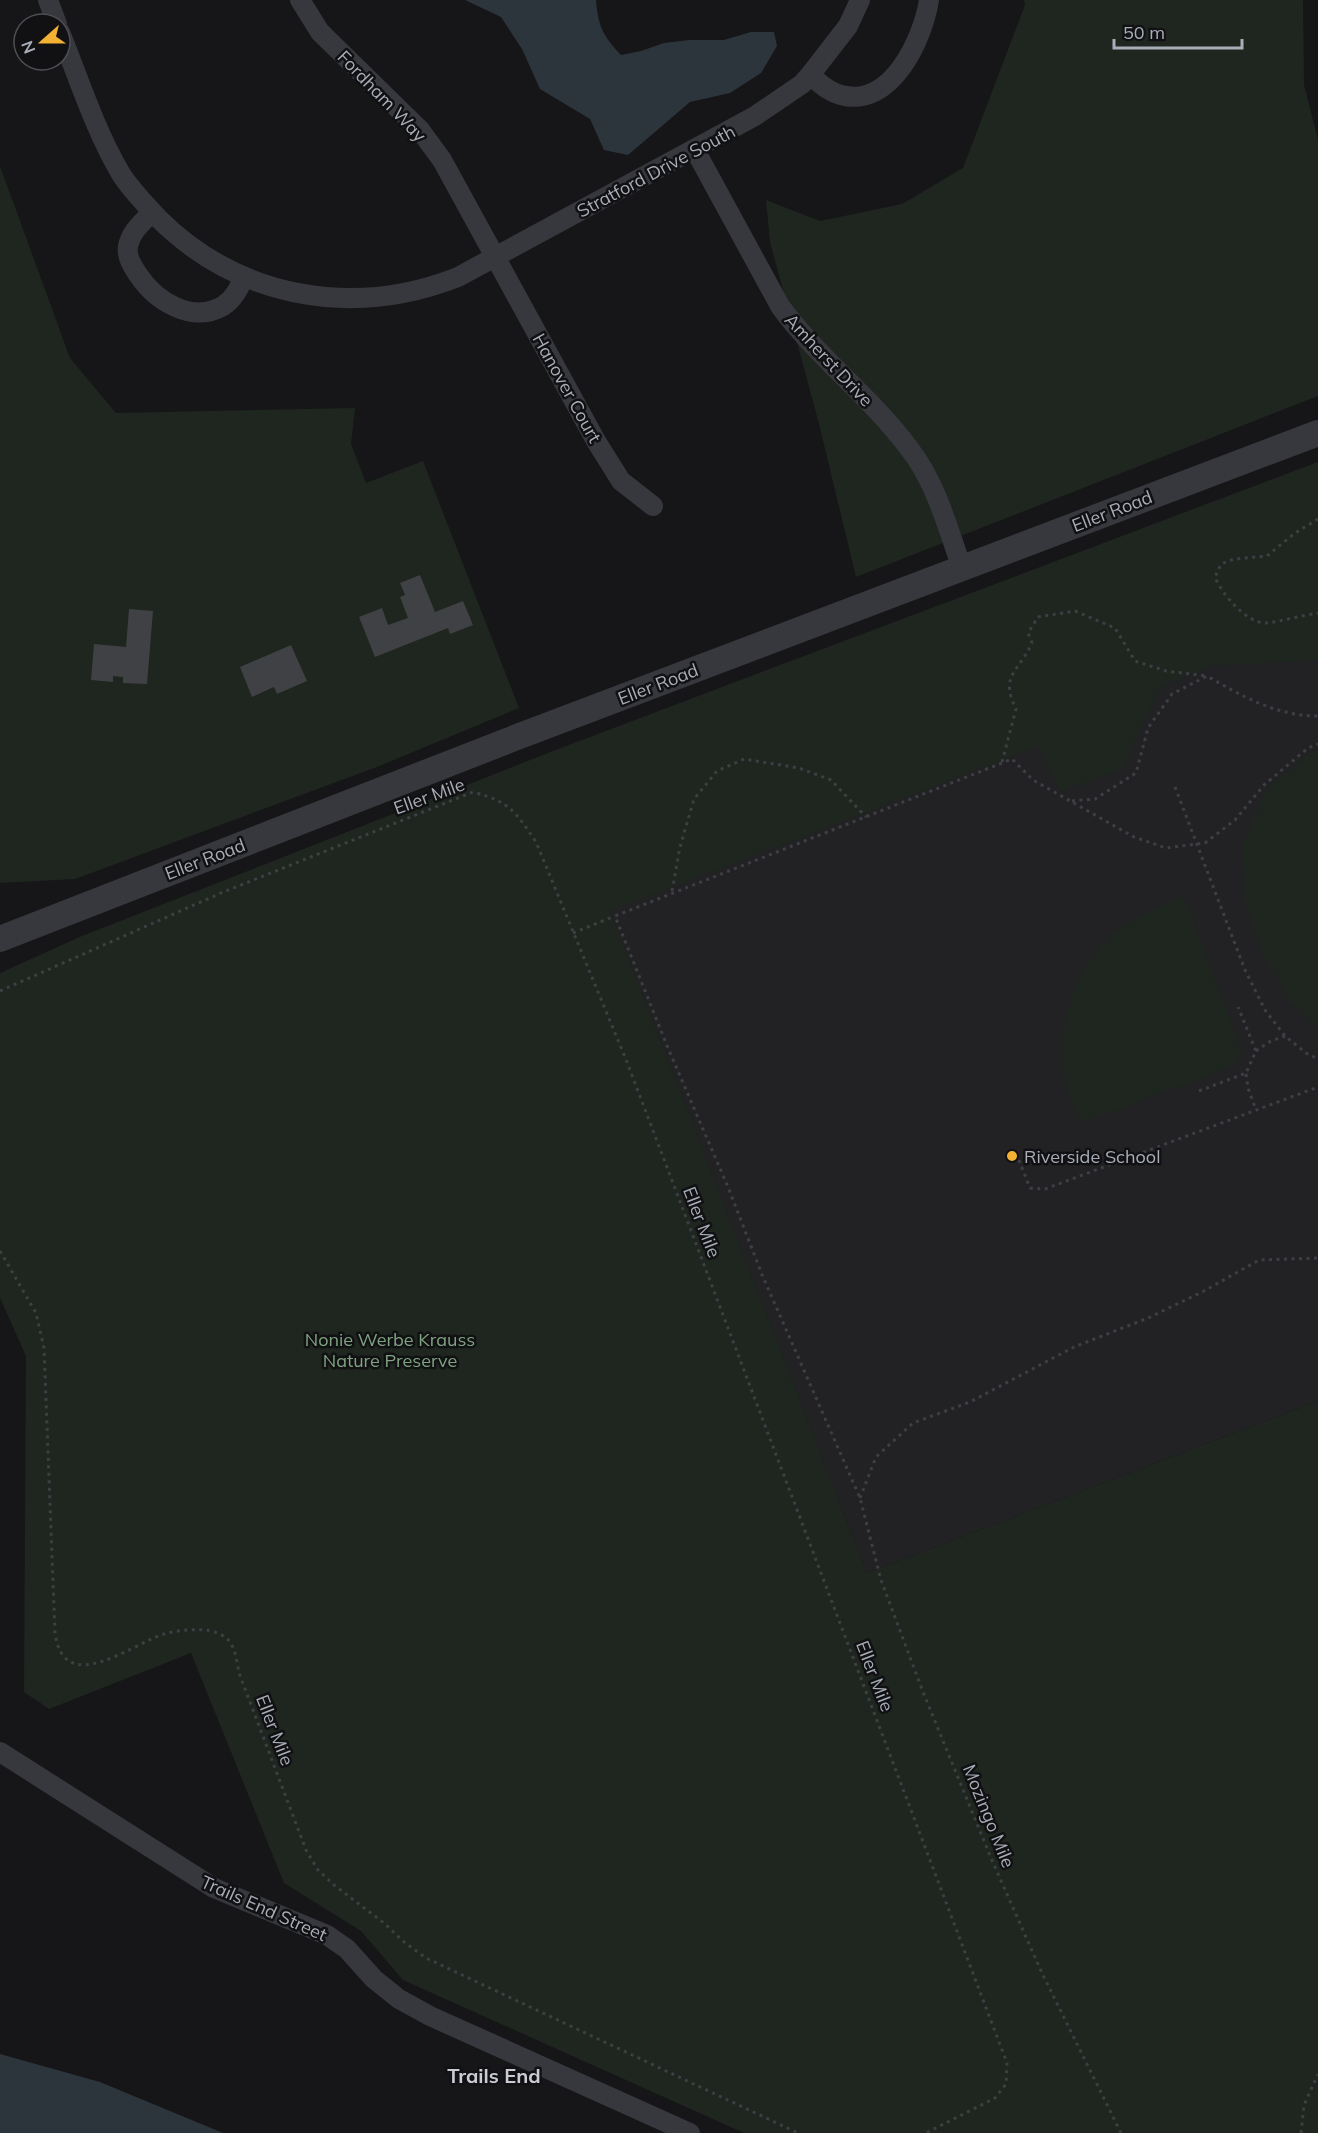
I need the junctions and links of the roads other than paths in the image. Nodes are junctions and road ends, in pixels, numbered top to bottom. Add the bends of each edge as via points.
1 (300, 0) edge
2 (860, 0) edge
3 (929, 0) edge
4 (72, 61) edge
5 (810, 75) junction
6 (695, 150) junction
7 (152, 212) junction
8 (496, 258) junction
9 (244, 277) junction
10 (1318, 433) edge
11 (653, 506) dead end
12 (962, 568) junction
13 (0, 939) edge
14 (0, 1752) edge
15 (690, 2133) edge

1 - 8 street, Fordham Way via 320,33 420,130 442,160
2 - 5 street, Stratford Drive South via 848,26
3 - 5 street via 908,60 875,91 858,97 840,95
4 - 7 street, Stratford Drive South via 122,176
5 - 6 street, Stratford Drive South via 755,116
6 - 8 street, Stratford Drive South
6 - 12 street, Amherst Drive via 780,306 916,458 936,496
7 - 9 street, Stratford Drive South via 192,248
7 - 9 street via 134,231 128,254 146,287 163,301 197,314 213,311 235,296
8 - 9 street, Stratford Drive South via 436,286 388,296 315,297
8 - 11 street, Hanover Court via 621,481
10 - 12 street, Eller Road
12 - 13 street, Eller Road
14 - 15 street, Trails End Street via 214,1888 327,1935 406,2003

